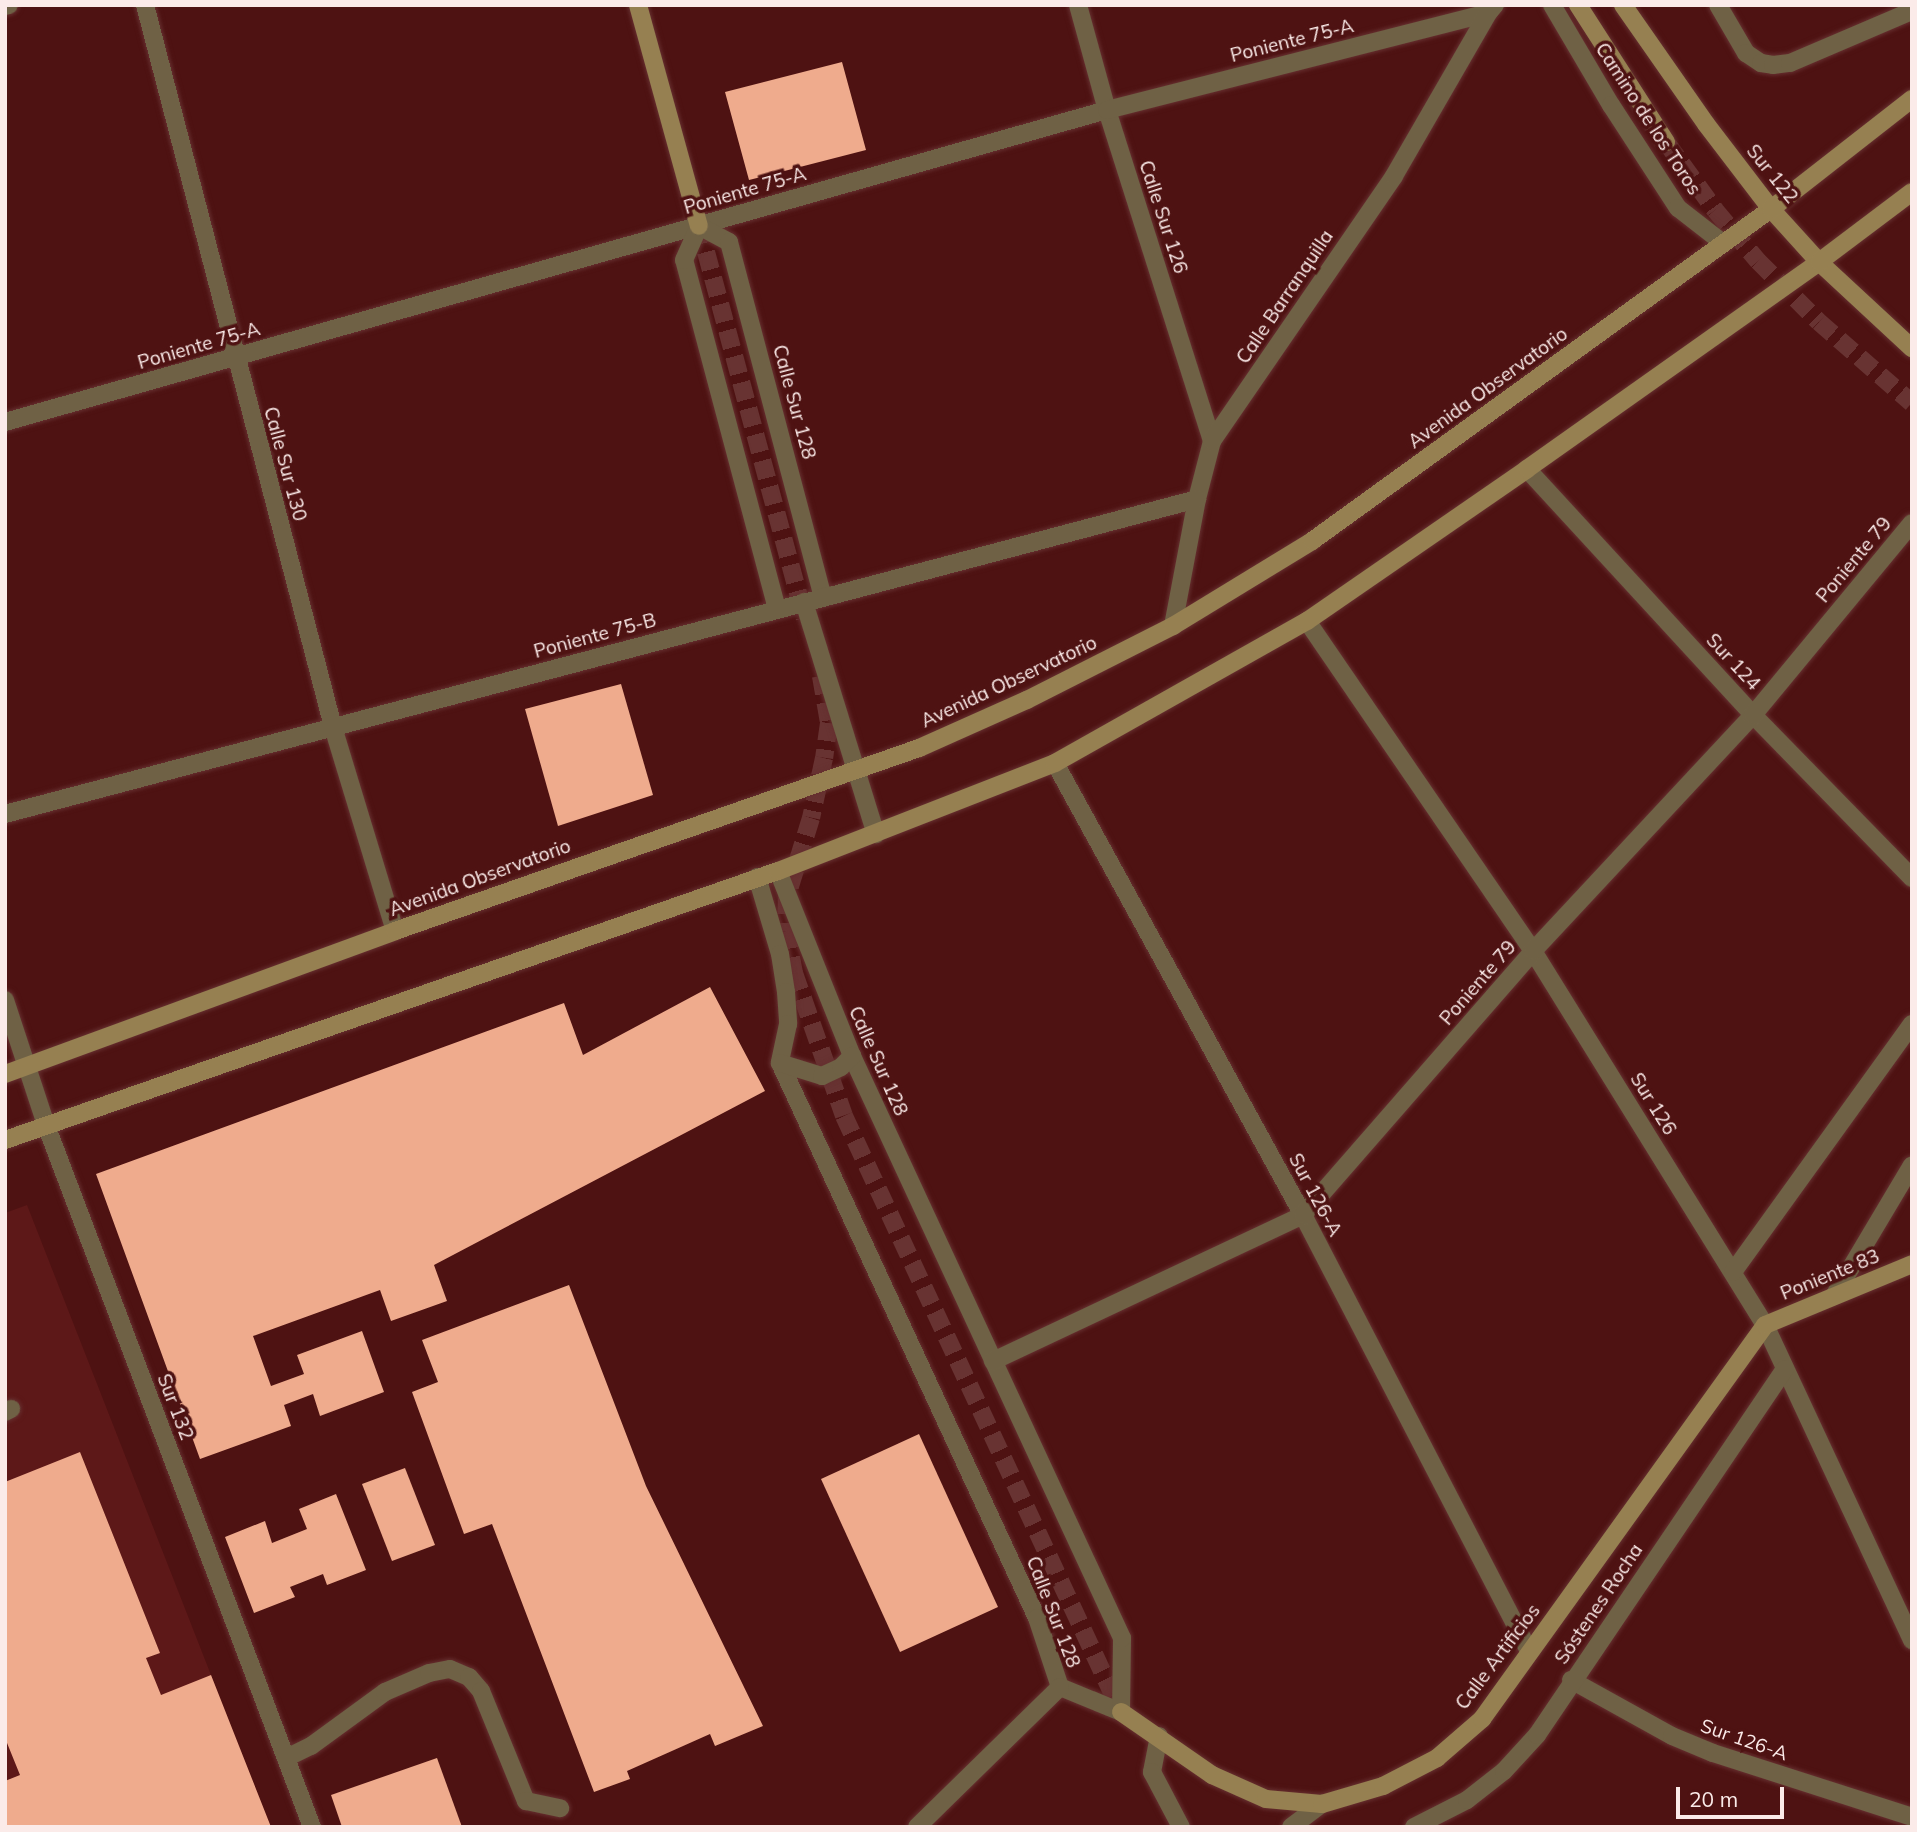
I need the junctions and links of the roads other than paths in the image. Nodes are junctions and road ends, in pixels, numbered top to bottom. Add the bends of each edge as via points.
1 (145, 5) edge
2 (638, 5) edge
3 (1078, 5) edge
4 (1552, 5) edge
5 (1578, 5) edge
6 (1623, 5) edge
7 (1718, 5) edge
8 (1491, 9) edge
9 (1912, 11) edge
10 (1912, 99) edge
11 (1107, 110) junction
12 (1666, 142) tunnel mouth
13 (1912, 192) edge
14 (1771, 209) junction
15 (699, 226) junction
16 (1723, 243) junction
17 (1819, 262) junction
18 (1912, 348) edge
19 (235, 358) junction
20 (5, 422) edge
21 (1212, 441) junction
22 (1528, 469) junction
23 (1197, 499) junction
24 (1912, 523) edge
25 (833, 595) junction
26 (804, 602) junction
27 (777, 609) junction
28 (1307, 621) junction
29 (1173, 626) junction
30 (1753, 715) junction
31 (333, 727) junction
32 (1055, 763) junction
33 (855, 770) junction
34 (5, 814) edge
35 (876, 834) junction
36 (778, 871) junction
37 (757, 877) junction
38 (1912, 878) edge
39 (395, 931) junction
40 (1533, 951) junction
41 (5, 1000) edge
42 (1912, 1024) edge
43 (852, 1056) junction
44 (780, 1063) junction
45 (27, 1066) junction
46 (5, 1074) edge
47 (46, 1125) junction
48 (5, 1140) edge
49 (1912, 1166) edge
50 (1303, 1215) junction
51 (1912, 1264) edge
52 (1733, 1272) junction
53 (1834, 1296) junction
54 (1765, 1325) junction
55 (993, 1361) junction
56 (1785, 1369) junction
57 (1912, 1640) edge
58 (1530, 1651) junction
59 (1572, 1680) junction
60 (1060, 1687) junction
61 (1121, 1712) junction
62 (1159, 1737) junction
63 (286, 1758) junction
64 (1322, 1804) junction
65 (560, 1808) dead end
66 (1912, 1820) edge
67 (312, 1827) edge
68 (917, 1827) edge
69 (1181, 1827) edge
70 (1292, 1827) edge
71 (1414, 1827) edge
72 (1903, 1827) edge

1 - 19 street, Calle Sur 130
2 - 15 main road
3 - 11 street, Calle Sur 126
4 - 16 street, Camino de los Toros via 1678,208
5 - 12 main road
6 - 14 main road, Sur 122
7 - 9 street via 1746,53 1773,65 1790,63
8 - 11 street, Poniente 75-A
8 - 21 street, Calle Barranquilla via 1394,176
10 - 14 main road, Avenida Observatorio
11 - 15 street, Poniente 75-A
11 - 21 street, Calle Sur 126
13 - 17 main road
14 - 16 main road, Avenida Observatorio
14 - 17 main road, Sur 122
15 - 19 street, Poniente 75-A
15 - 25 street, Calle Sur 128 via 729,242 823,597
15 - 27 street via 684,260
16 - 29 main road, Avenida Observatorio via 1312,541
17 - 18 main road, Sur 122
17 - 22 main road
19 - 20 street, Poniente 75-A
19 - 31 street, Calle Sur 130
21 - 23 street, Calle Barranquilla
22 - 28 main road
22 - 30 street, Sur 124
23 - 25 street, Poniente 75-B
23 - 29 street, Calle Barranquilla
24 - 30 street, Poniente 79
25 - 26 street, Poniente 75-B
26 - 27 street, Poniente 75-B
26 - 33 street
27 - 31 street, Poniente 75-B
28 - 32 main road
28 - 40 street, Sur 126
29 - 33 main road, Avenida Observatorio via 1015,705 919,748
30 - 38 street, Sur 124
30 - 40 street, Poniente 79
31 - 34 street, Poniente 75-B
31 - 39 street, Calle Sur 130
32 - 35 main road
32 - 50 street, Sur 126-A
33 - 35 street
33 - 39 main road, Avenida Observatorio
35 - 36 main road
36 - 37 main road
36 - 43 street, Calle Sur 128
37 - 44 street via 786,992 788,1024
37 - 47 main road
39 - 45 main road, Avenida Observatorio
40 - 50 street, Poniente 79
40 - 52 street, Sur 126
41 - 45 street, Sur 132
42 - 52 street
43 - 44 street via 822,1076
43 - 55 street, Calle Sur 128
44 - 60 street, Calle Sur 128 via 1037,1618
45 - 46 main road, Avenida Observatorio
45 - 47 street, Sur 132
47 - 48 main road
47 - 63 street, Sur 132
49 - 53 street
50 - 55 street, Poniente 79
50 - 58 street, Sur 126-A
51 - 53 main road, Poniente 83
52 - 54 street, Sur 126
53 - 54 main road, Poniente 83
54 - 56 street, Sur 126
54 - 58 main road, Calle Artificios
55 - 61 street, Calle Sur 128 via 1122,1638
56 - 57 street, Sur 126
56 - 59 street, Sóstenes Rocha
58 - 64 main road, Calle Artificios via 1482,1719 1437,1758 1383,1786
59 - 66 street, Sur 126-A via 1672,1736 1713,1753
59 - 71 street, Sóstenes Rocha via 1537,1735 1504,1771 1467,1800
60 - 61 street, Calle Sur 128
60 - 68 street
61 - 62 main road, Calle Artificios
62 - 64 main road, Calle Artificios via 1212,1775 1241,1789 1266,1799
62 - 69 street via 1152,1772
63 - 65 street via 311,1746 385,1692 450,1669 468,1676 481,1691 526,1801
63 - 67 street, Sur 132
64 - 70 street
66 - 72 street

